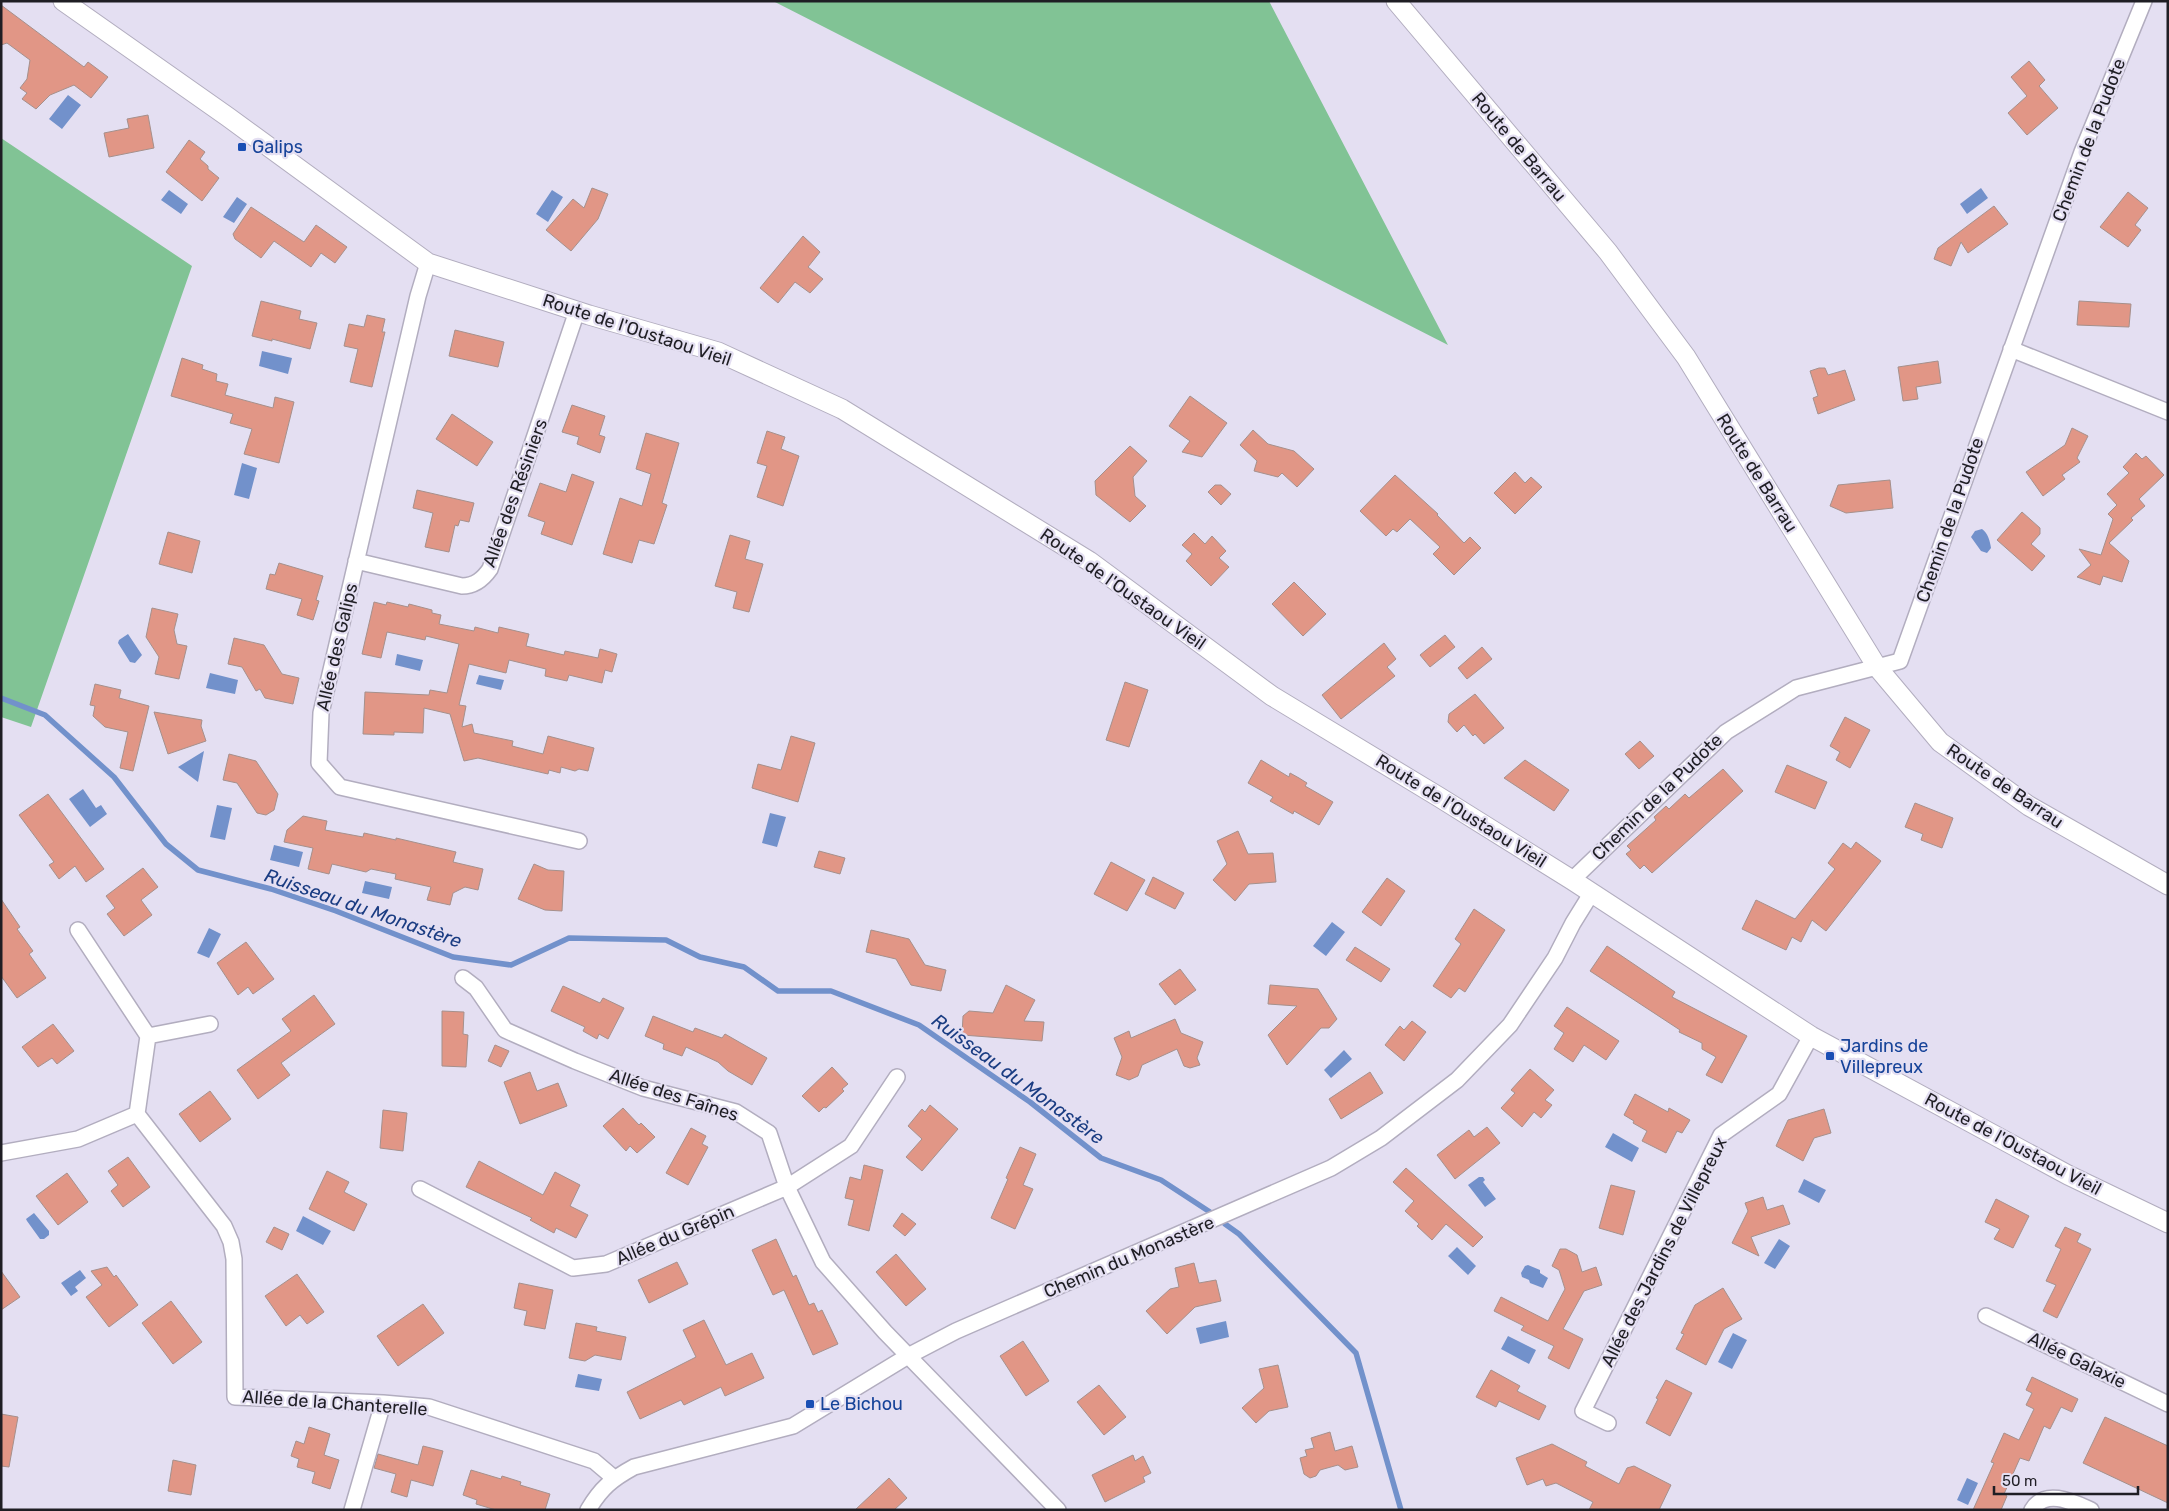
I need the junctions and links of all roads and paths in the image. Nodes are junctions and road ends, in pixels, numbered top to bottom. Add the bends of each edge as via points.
1 (63, 1) edge
2 (1396, 1) edge
3 (2144, 1) edge
4 (428, 263) junction
5 (577, 311) junction
6 (2011, 349) junction
7 (2168, 412) edge
8 (356, 561) junction
9 (1877, 667) junction
10 (579, 841) dead end
11 (1572, 880) junction
12 (2168, 885) edge
13 (1591, 894) junction
14 (78, 930) dead end
15 (462, 978) dead end
16 (210, 1024) dead end
17 (148, 1036) junction
18 (1811, 1036) junction
19 (898, 1077) dead end
20 (137, 1114) junction
21 (1, 1153) edge
22 (787, 1187) junction
23 (420, 1189) dead end
24 (2168, 1223) edge
25 (1986, 1316) dead end
26 (908, 1356) junction
27 (383, 1403) junction
28 (2168, 1404) edge
29 (1608, 1423) dead end
30 (614, 1478) junction
31 (352, 1510) edge
32 (588, 1510) edge
33 (1058, 1510) edge
34 (2032, 1510) edge
35 (2091, 1510) edge

1 - 4 street, Route de l'Oustaou Vieil
2 - 9 street, Route de Barrau via 1608,252 1686,357
3 - 6 street, Chemin de la Pudote via 2082,152
4 - 5 street, Route de l'Oustaou Vieil
4 - 8 street, Allée des Galips
5 - 8 street, Allée des Résiniers via 490,569 484,578 462,586
5 - 11 street, Route de l'Oustaou Vieil via 718,352 842,409 1089,561 1272,696
6 - 7 street
6 - 9 street, Chemin de la Pudote via 1900,662
8 - 10 street, Allée des Galips via 321,713 319,763 340,787
9 - 11 street, Chemin de la Pudote via 1796,688 1726,732
9 - 12 street, Route de Barrau via 1940,742 2029,806
11 - 13 street, Route de l'Oustaou Vieil
13 - 18 street, Route de l'Oustaou Vieil
13 - 26 street, Chemin du Monastère via 1555,958 1510,1025 1457,1080 1381,1138 1331,1168 956,1331
14 - 17 street
15 - 22 street, Allée des Faînes via 476,988 505,1030 643,1088 736,1112 770,1133
16 - 17 street
17 - 20 street
18 - 24 street, Route de l'Oustaou Vieil via 2068,1175
18 - 29 street, Allée des Jardins de Villepreux via 1779,1094 1720,1135 1583,1412
19 - 22 street, Allée du Grépin via 851,1146
20 - 21 street via 78,1139
20 - 27 street, Allée de la Chanterelle via 224,1226 231,1242 234,1259 235,1398
22 - 23 street, Allée du Grépin via 606,1264 573,1268
22 - 26 street, Allée des Faînes via 823,1262
25 - 28 street, Allée Galaxie
26 - 30 street, Chemin du Monastère via 793,1426 634,1467
26 - 33 street, Allée des Faînes
27 - 30 street, Allée de la Chanterelle via 429,1407 594,1460
27 - 31 street
30 - 32 street, Chemin du Monastère via 600,1491
34 - 35 street via 2038,1502 2051,1498 2066,1499

